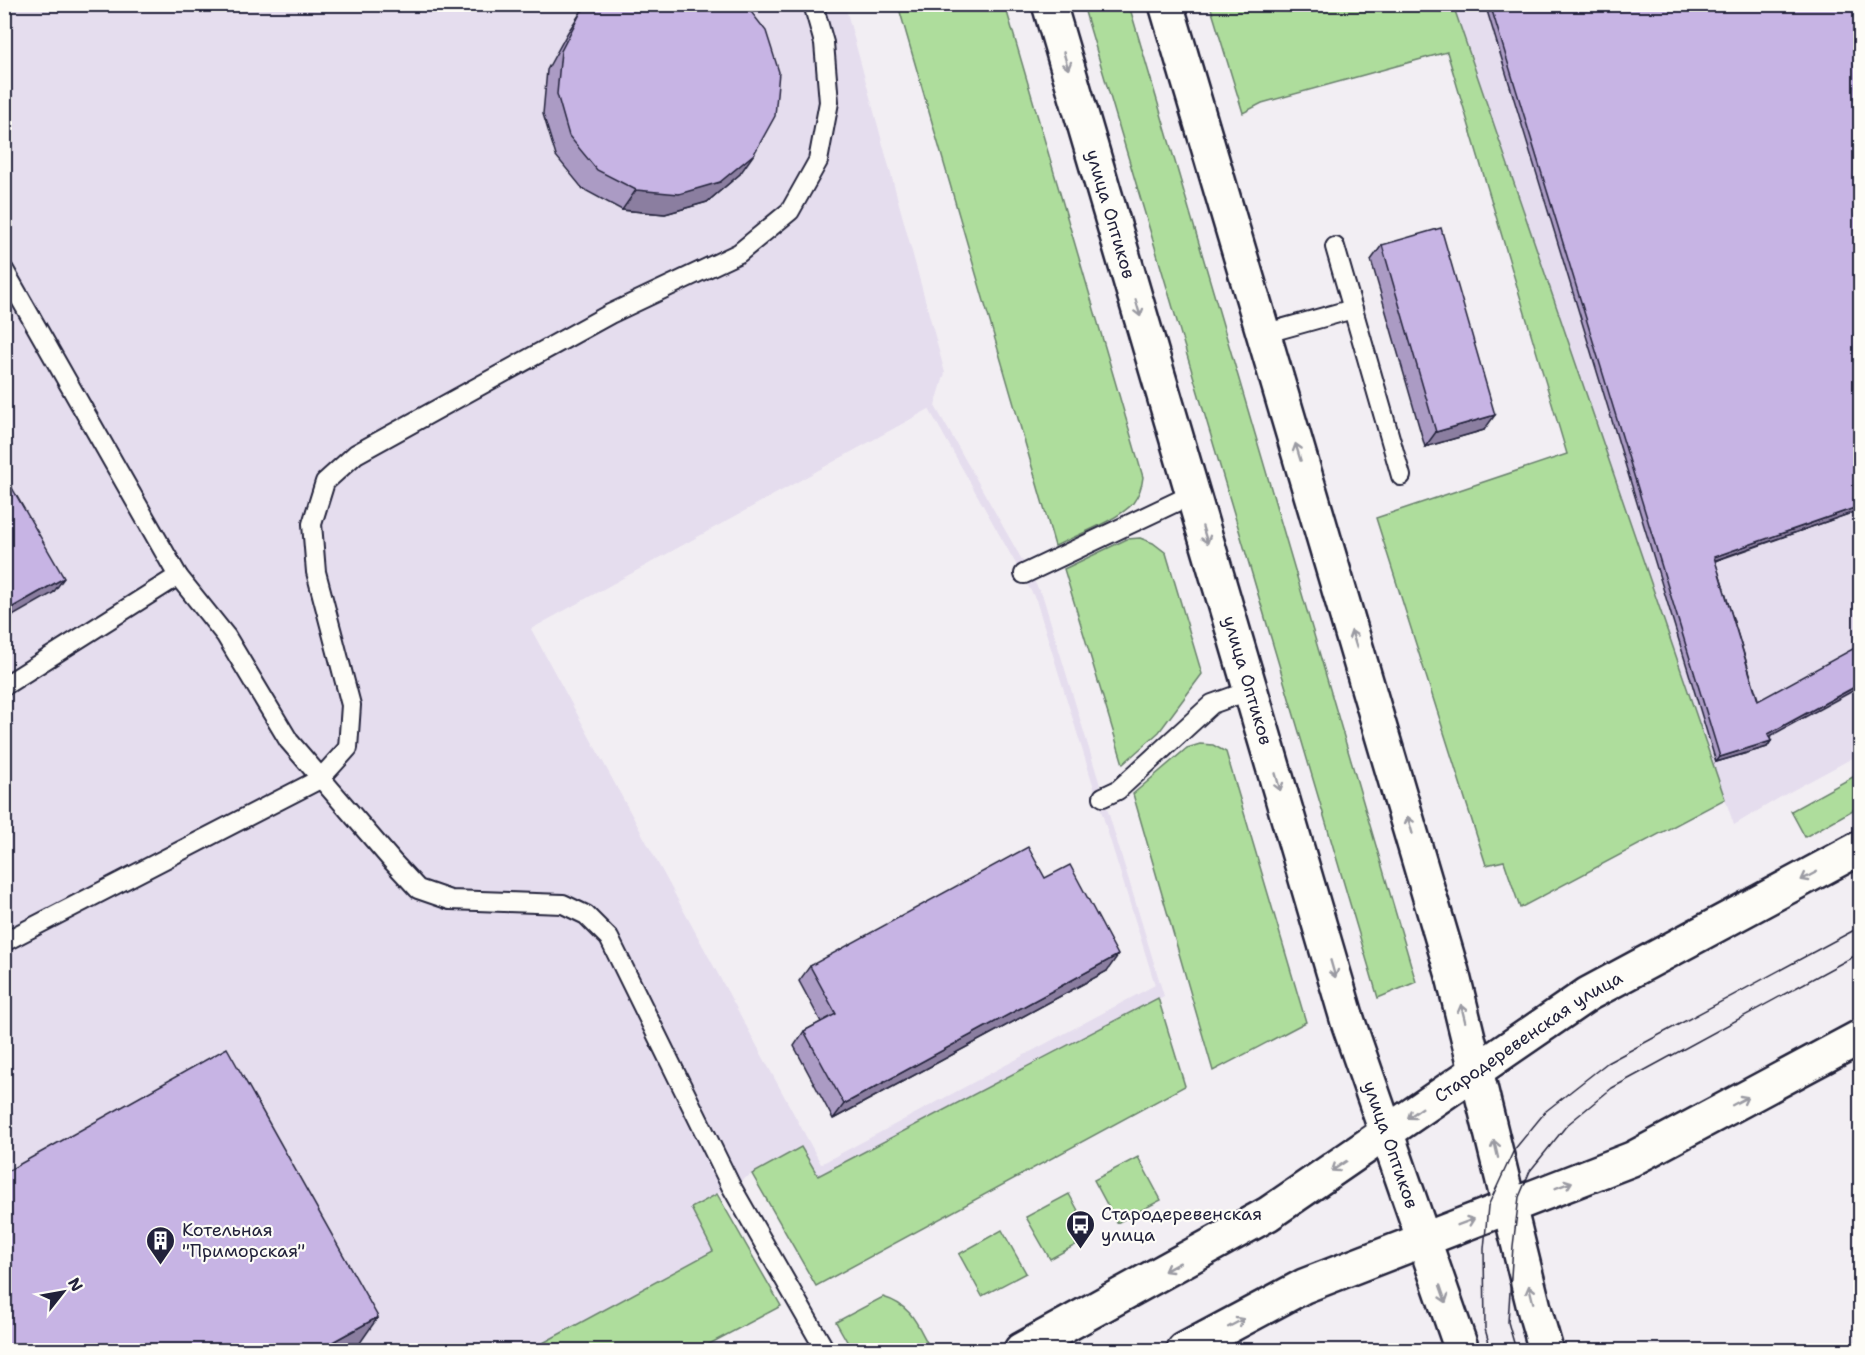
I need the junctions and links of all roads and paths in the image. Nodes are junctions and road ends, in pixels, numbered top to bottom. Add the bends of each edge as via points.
1 (813, 4) edge
2 (1049, 4) edge
3 (1166, 4) edge
4 (1335, 247) dead end
5 (4, 270) edge
6 (1353, 309) junction
7 (1263, 334) junction
8 (1401, 476) dead end
9 (1193, 494) junction
10 (1024, 574) dead end
11 (178, 576) junction
12 (4, 686) edge
13 (1251, 690) junction
14 (320, 779) junction
15 (1103, 798) dead end
16 (1860, 848) edge
17 (4, 942) edge
18 (1860, 1037) edge
19 (1477, 1070) junction
20 (1387, 1132) junction
21 (1509, 1206) junction
22 (1424, 1239) junction
23 (825, 1350) edge
24 (1021, 1350) edge
25 (1184, 1350) edge
26 (1462, 1350) edge
27 (1546, 1350) edge

1 - 14 lane via 824,43 830,102 818,161 790,211 739,253 610,314 356,454 326,482 312,524 316,572 351,705 348,748
2 -> 9 main road, улица Оптиков
3 - 7 main road
4 - 6 lane
5 - 11 lane
6 - 7 lane
6 - 8 lane
19 -> 7 main road via 1407,816
9 - 10 lane
9 -> 13 main road, улица Оптиков
11 - 12 lane
11 - 14 lane via 226,636 289,741
13 - 15 lane via 1212,704 1118,790
13 -> 20 main road, улица Оптиков via 1348,1022
14 - 17 lane
14 - 23 lane via 418,889 450,900 563,904 586,915 609,938 731,1186
16 -> 19 main road, Стародеревенская улица via 1588,994
21 -> 18 main road via 1632,1159
19 -> 20 main road, Стародеревенская улица
21 -> 19 main road
20 - 22 main road, улица Оптиков
20 -> 24 main road, Стародеревенская улица via 1268,1214
22 -> 21 main road
27 -> 21 main road
25 -> 22 main road via 1304,1286
22 -> 26 main road, улица Оптиков

